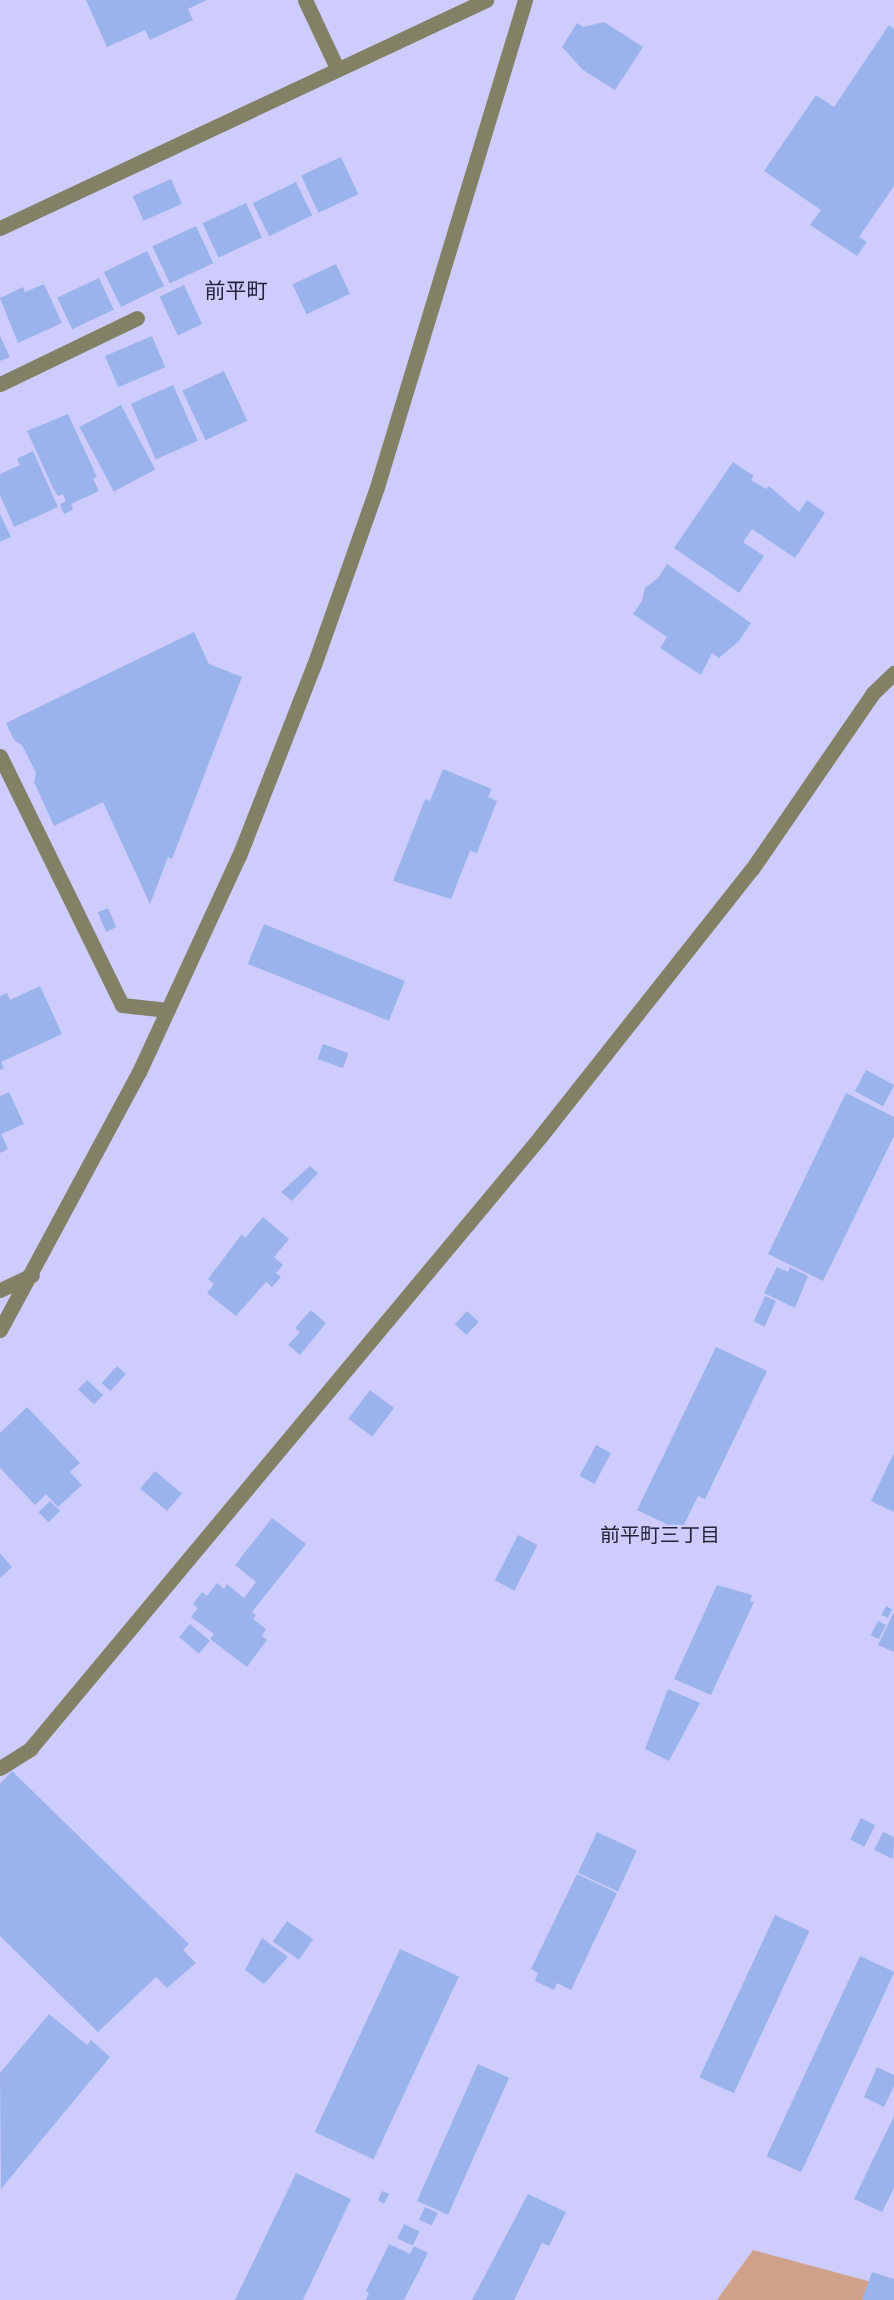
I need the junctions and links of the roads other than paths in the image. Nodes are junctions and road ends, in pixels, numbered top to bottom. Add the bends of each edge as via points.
1 (304, 0) edge
2 (486, 0) edge
3 (525, 0) edge
4 (337, 68) junction
5 (0, 228) edge
6 (137, 318) dead end
7 (0, 384) edge
8 (894, 673) edge
9 (0, 756) edge
10 (168, 1010) junction
11 (32, 1275) junction
12 (0, 1290) edge
13 (0, 1330) edge
14 (0, 1768) edge

1 - 4 street
2 - 4 street
3 - 10 street via 378,488 239,856
4 - 5 street
6 - 7 street
8 - 14 street via 873,693 752,868 540,1137 30,1749
9 - 10 street via 116,996 122,1005
10 - 11 street
11 - 12 street
11 - 13 street

